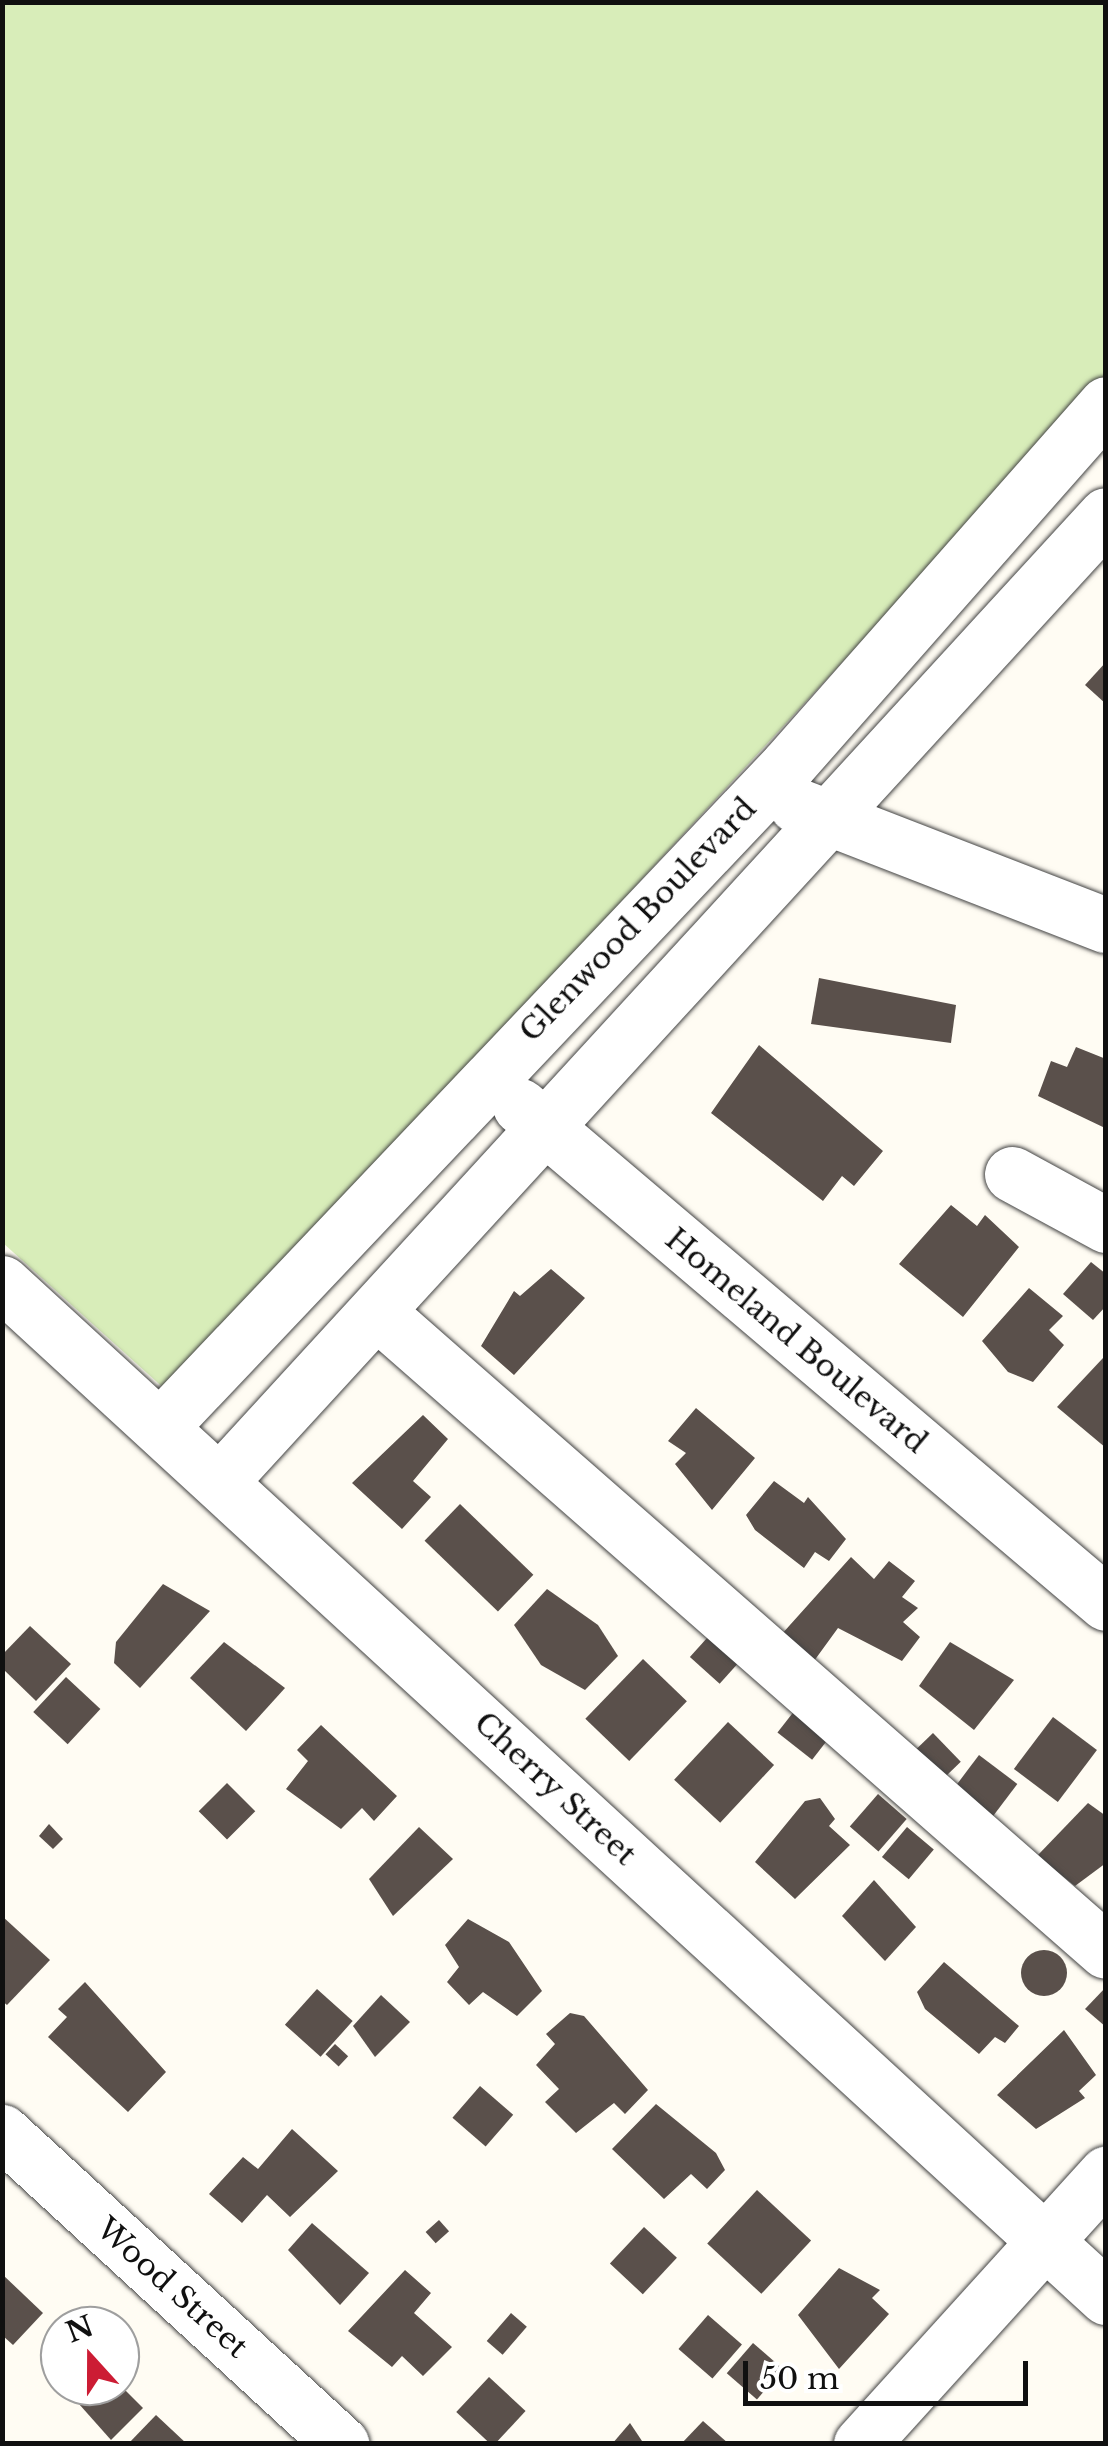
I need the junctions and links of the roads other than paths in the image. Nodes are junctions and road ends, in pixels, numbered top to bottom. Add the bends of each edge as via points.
1 (1106, 404) edge
2 (1106, 515) edge
3 (764, 789) junction
4 (828, 821) junction
5 (1106, 925) edge
6 (488, 1078) junction
7 (547, 1128) junction
8 (1012, 1174) dead end
9 (1106, 1225) edge
10 (2, 1283) edge
11 (377, 1312) junction
12 (160, 1427) junction
13 (221, 1480) junction
14 (1106, 1603) edge
15 (1106, 1951) edge
16 (2, 2132) edge
17 (1106, 2174) edge
18 (1043, 2240) junction
19 (1106, 2298) edge
20 (342, 2444) edge
21 (860, 2444) edge

1 - 3 street, Glenwood Boulevard
2 - 4 street
3 - 4 street
3 - 6 street, Glenwood Boulevard
4 - 5 street
4 - 7 street
6 - 7 street, Homeland Boulevard
6 - 12 street, Glenwood Boulevard
7 - 11 street
7 - 14 street, Homeland Boulevard
8 - 9 street
10 - 12 street, Cherry Street
11 - 13 street
11 - 15 street
12 - 13 street, Cherry Street
13 - 18 street, Cherry Street
16 - 20 street, Wood Street
17 - 18 street
18 - 19 street, Cherry Street
18 - 21 street

